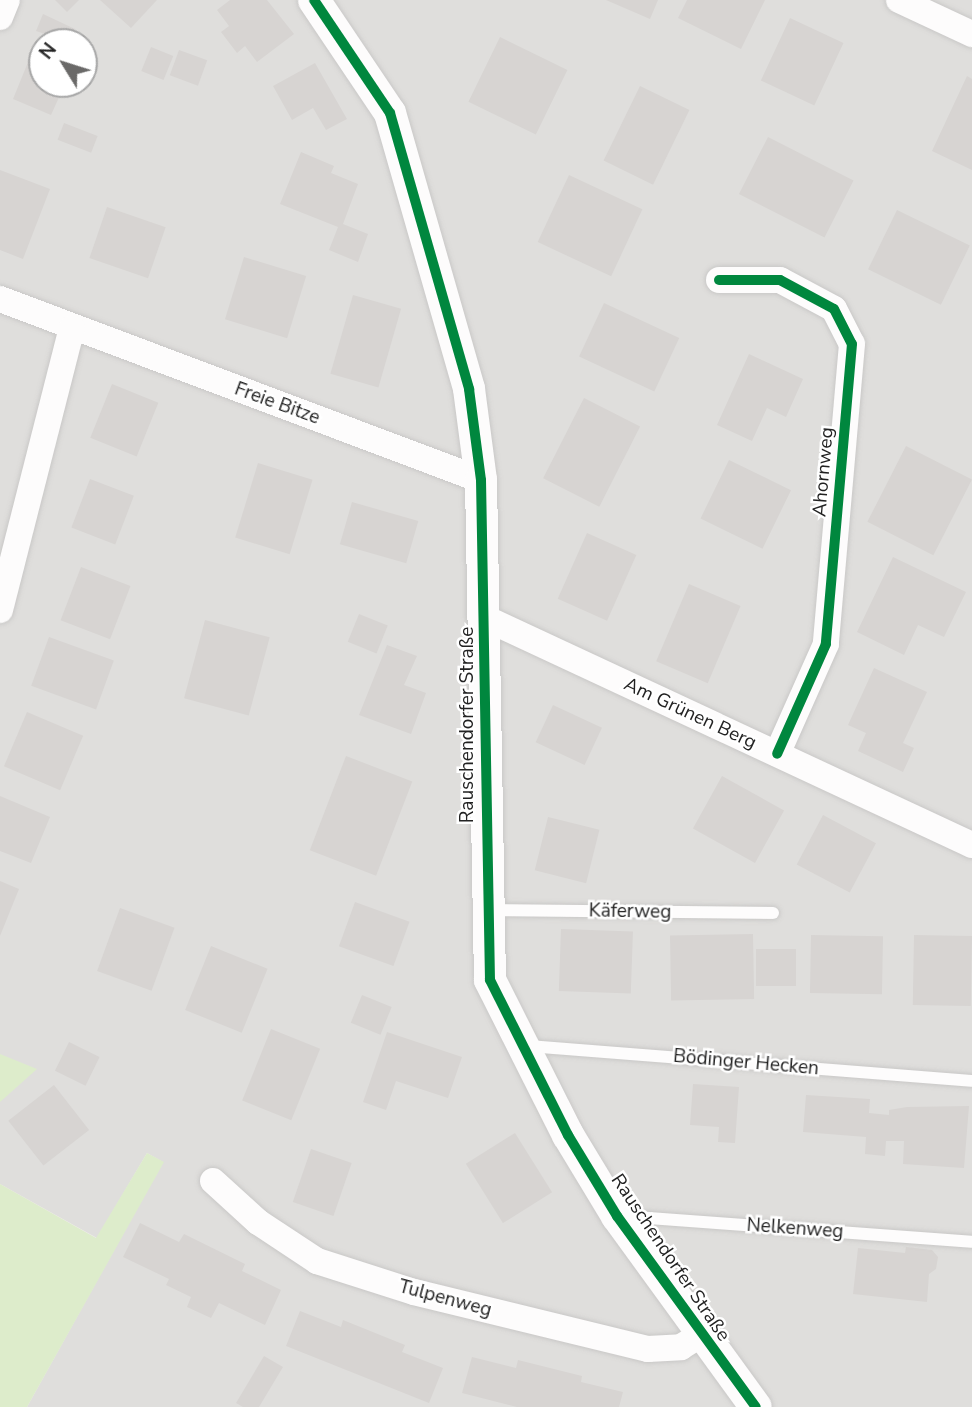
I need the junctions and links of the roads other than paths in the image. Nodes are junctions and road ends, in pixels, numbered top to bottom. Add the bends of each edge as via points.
1 (7, 0) edge
2 (314, 0) edge
3 (899, 0) edge
4 (0, 17) edge
5 (972, 34) edge
6 (719, 281) dead end
7 (0, 299) edge
8 (72, 328) junction
9 (481, 480) junction
10 (0, 610) edge
11 (485, 618) junction
12 (777, 754) junction
13 (972, 845) edge
14 (486, 910) junction
15 (773, 913) dead end
16 (520, 1046) junction
17 (972, 1081) edge
18 (214, 1181) dead end
19 (617, 1216) junction
20 (972, 1242) edge
21 (700, 1335) junction
22 (756, 1407) edge

1 - 4 street
2 - 9 street, Rauschendorfer Straße via 390,113 469,389
3 - 5 street
6 - 12 street, Ahornweg via 780,280 834,309 852,344 826,644
7 - 8 street, Freie Bitze
8 - 9 street, Freie Bitze
8 - 10 street
9 - 11 street, Rauschendorfer Straße
11 - 12 street, Am Grünen Berg
11 - 14 street, Rauschendorfer Straße
12 - 13 street, Am Grünen Berg
14 - 15 lane, Käferweg
14 - 16 street, Rauschendorfer Straße via 490,980
16 - 17 lane, Bödinger Hecken
16 - 19 street, Rauschendorfer Straße
18 - 21 street, Tulpenweg via 258,1222 317,1261 414,1292 648,1349 681,1347
19 - 20 lane, Nelkenweg
19 - 21 street, Rauschendorfer Straße
21 - 22 street, Rauschendorfer Straße

